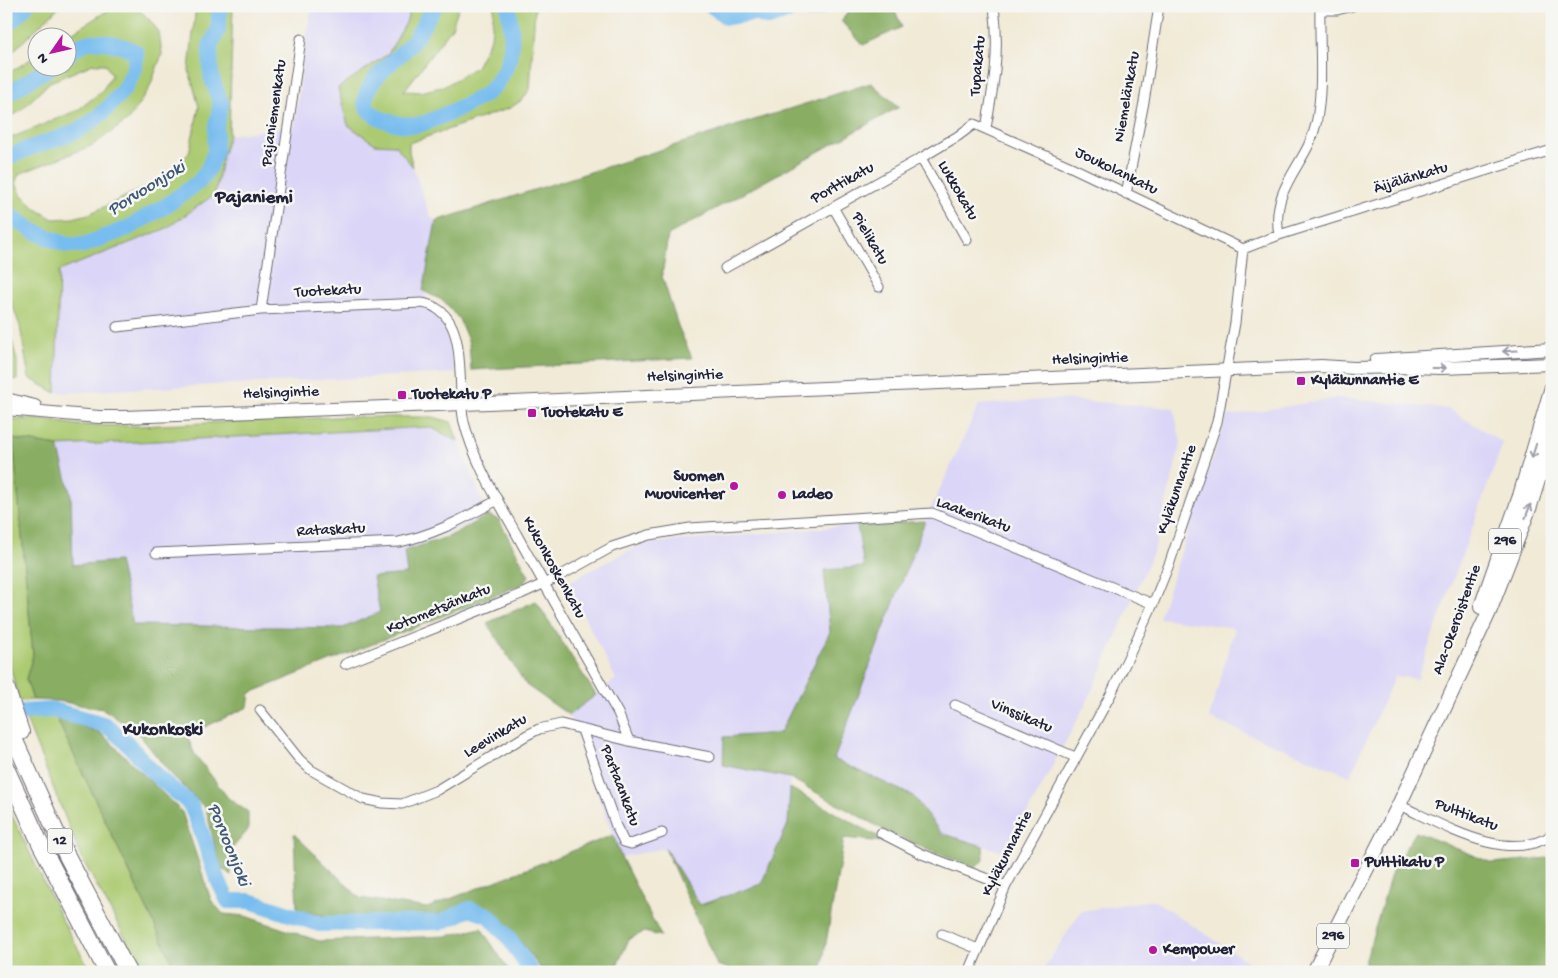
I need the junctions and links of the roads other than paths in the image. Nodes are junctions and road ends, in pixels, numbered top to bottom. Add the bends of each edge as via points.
1 (994, 6) edge
2 (1159, 6) edge
3 (1353, 6) edge
4 (1320, 8) edge
5 (301, 39) dead end
6 (974, 124) joint
7 (986, 128) junction
8 (1552, 150) edge
9 (921, 158) junction
10 (1126, 194) junction
11 (833, 207) junction
12 (1279, 235) junction
13 (967, 240) dead end
14 (1243, 249) junction
15 (725, 268) dead end
16 (879, 287) dead end
17 (261, 310) junction
18 (117, 327) dead end
19 (1552, 349) edge
20 (1552, 364) edge
21 (1321, 366) junction
22 (1226, 370) junction
23 (1552, 387) edge
24 (6, 399) edge
25 (462, 404) junction
26 (6, 409) edge
27 (52, 412) junction
28 (1552, 435) edge
29 (498, 500) junction
30 (156, 553) dead end
31 (544, 584) junction
32 (1153, 604) junction
33 (345, 664) dead end
34 (6, 687) edge
35 (1450, 693) junction
36 (955, 705) dead end
37 (260, 710) dead end
38 (6, 721) edge
39 (582, 730) junction
40 (19, 741) junction
41 (629, 741) junction
42 (710, 756) dead end
43 (1075, 757) junction
44 (6, 768) edge
45 (6, 785) edge
46 (1399, 805) junction
47 (881, 832) dead end
48 (662, 833) dead end
49 (1552, 835) edge
50 (1006, 886) junction
51 (942, 934) dead end
52 (94, 948) junction
53 (978, 949) junction
54 (107, 972) edge
55 (128, 972) edge
56 (970, 972) edge
57 (1314, 972) edge

1 - 7 street, Tupakatu via 996,74
2 - 10 street, Niemelänkatu
3 - 4 street via 1337,10
4 - 12 street via 1320,104 1312,136 1283,190 1277,225
5 - 17 street, Pajaniemenkatu
6 - 7 street, Joukolankatu
6 - 9 street, Porttikatu
7 - 10 street, Joukolankatu
8 - 12 street, Äijälänkatu
9 - 11 street, Porttikatu
9 - 13 street, Lukkokatu
10 - 14 street, Joukolankatu
11 - 15 street, Porttikatu
11 - 16 street, Pielikatu
12 - 14 street
14 - 22 street, Kyläkunnantie
17 - 18 street, Tuotekatu
17 - 25 street, Tuotekatu via 422,303 436,308 454,330 458,343
19 -> 21 main road, Helsingintie via 1354,361
21 -> 20 main road, Helsingintie via 1441,368
21 - 22 main road, Helsingintie
22 - 25 main road, Helsingintie
22 - 32 street, Kyläkunnantie via 1217,422
23 -> 35 main road, Ala-Okeroistentie / 296 via 1517,505
24 - 27 main road, Helsingintie
25 - 27 main road, Helsingintie via 124,417
25 - 29 street, Kukonkoskenkatu via 472,446
26 - 27 main road, Helsingintie
35 -> 28 main road, Ala-Okeroistentie / 296 via 1496,593 1530,506
29 - 30 street, Rataskatu via 422,538 399,542
29 - 31 street, Kukonkoskenkatu
31 - 32 street, Laakerikatu via 612,547 650,535 690,528 932,513
31 - 33 street, Kotometsänkatu
31 - 41 street, Kukonkoskenkatu via 618,713
32 - 43 street, Kyläkunnantie via 1111,694
34 - 40 highway
35 - 46 main road, Ala-Okeroistentie / 296
36 - 43 street, Vinssikatu
37 - 39 street, Leevinkatu via 311,770 363,799 382,803 402,804 437,790 539,728 561,724
38 - 40 highway, 12
39 - 41 street, Leevinkatu
39 - 48 street, Partaankatu via 624,842 632,844
40 - 55 highway, 12 via 66,854
41 - 42 street, Leevinkatu
43 - 50 street, Kyläkunnantie
44 - 52 highway, 12
45 - 52 highway
46 - 49 street, Pulttikatu via 1462,833 1508,847 1531,845
46 - 57 main road, Ala-Okeroistentie / 296
47 - 50 street via 922,854
50 - 53 street, Kyläkunnantie
51 - 53 street
52 - 54 highway, 12
53 - 56 street, Kyläkunnantie

